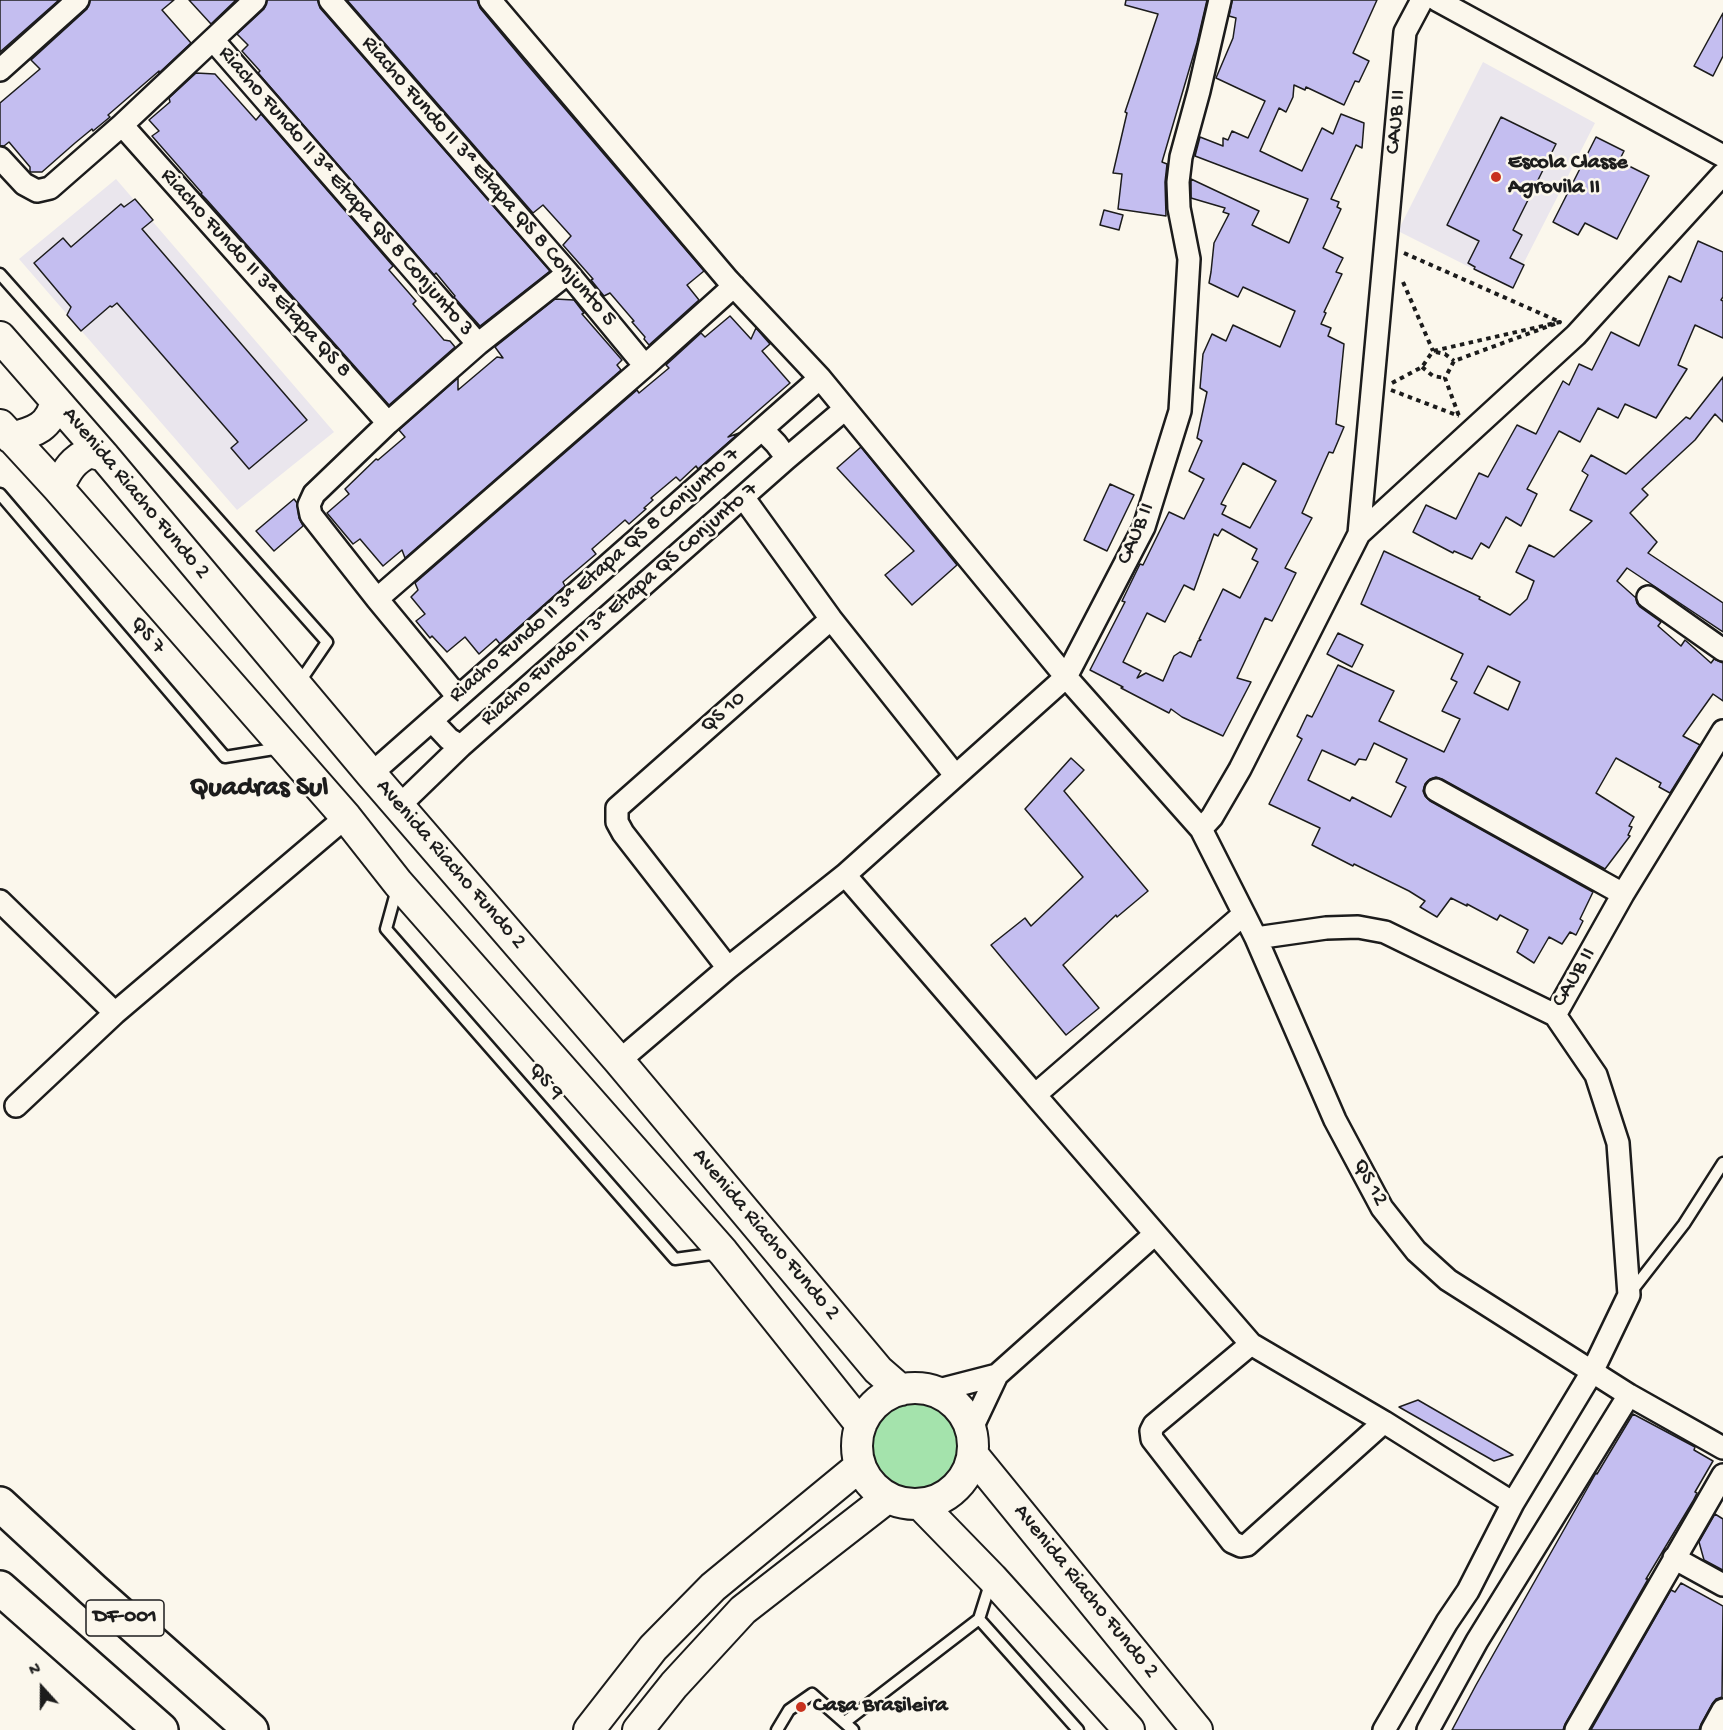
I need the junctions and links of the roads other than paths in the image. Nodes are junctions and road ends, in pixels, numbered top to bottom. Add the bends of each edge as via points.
1 (78, 0) edge
2 (255, 0) edge
3 (330, 0) edge
4 (490, 0) edge
5 (1220, 0) edge
6 (1422, 0) edge
7 (1437, 0) edge
8 (213, 40) junction
9 (0, 70) edge
10 (122, 125) junction
11 (0, 158) edge
12 (1723, 170) edge
13 (568, 273) junction
14 (0, 274) edge
15 (734, 286) junction
16 (0, 337) edge
17 (478, 344) junction
18 (645, 366) junction
19 (820, 378) junction
20 (56, 401) junction
21 (845, 409) junction
22 (388, 423) junction
23 (761, 430) junction
24 (5, 431) edge
25 (104, 456) junction
26 (786, 459) junction
27 (58, 488) junction
28 (0, 494) edge
29 (743, 497) junction
30 (1359, 534) junction
31 (1648, 597) dead end
32 (377, 599) junction
33 (831, 619) junction
34 (1723, 650) edge
35 (1066, 677) junction
36 (297, 686) junction
37 (458, 697) junction
38 (432, 720) junction
39 (1723, 731) edge
40 (461, 746) junction
41 (285, 747) junction
42 (371, 774) junction
43 (955, 775) junction
44 (1436, 790) dead end
45 (399, 806) junction
46 (346, 817) junction
47 (1201, 829) junction
48 (845, 875) junction
49 (398, 883) junction
50 (1623, 894) junction
51 (0, 901) edge
52 (1244, 914) junction
53 (1256, 938) junction
54 (728, 968) junction
55 (115, 1013) junction
56 (1555, 1015) junction
57 (619, 1061) junction
58 (1035, 1095) junction
59 (16, 1106) dead end
60 (1723, 1163) edge
61 (1155, 1234) junction
62 (723, 1252) junction
63 (1629, 1295) junction
64 (1251, 1344) junction
65 (1592, 1372) junction
66 (997, 1375) junction
67 (901, 1390) junction
68 (935, 1391) junction
69 (1629, 1395) junction
70 (1384, 1422) junction
71 (861, 1425) junction
72 (972, 1442) junction
73 (1723, 1448) edge
74 (860, 1466) junction
75 (1723, 1475) edge
76 (887, 1498) junction
77 (1513, 1503) junction
78 (0, 1504) edge
79 (920, 1504) junction
80 (1674, 1557) junction
81 (992, 1578) junction
82 (1723, 1585) edge
83 (0, 1588) edge
84 (1468, 1591) junction
85 (1495, 1613) junction
86 (979, 1619) junction
87 (1447, 1622) junction
88 (1477, 1641) junction
89 (849, 1726) edge
90 (161, 1730) edge
91 (251, 1730) edge
92 (589, 1730) edge
93 (638, 1730) edge
94 (777, 1730) edge
95 (1078, 1730) edge
96 (1129, 1730) edge
97 (1197, 1730) edge
98 (1384, 1730) edge
99 (1428, 1730) edge
100 (1576, 1730) edge

1 - 9 street
2 - 8 street
3 - 13 street, Riacho Fundo II 3ª Etapa QS 8 Conjunto 5
4 - 15 street
5 - 35 street, CAUB II via 1178,182 1179,208 1190,259 1180,411 1144,527
6 - 30 street, CAUB II via 1405,32
7 - 12 street, CAUB II
8 - 10 street
8 - 17 street, Riacho Fundo II 3ª Etapa QS 8 Conjunto 3
10 - 11 street via 50,188 37,191 24,184
10 - 22 street, Riacho Fundo II 3ª Etapa QS 8
12 - 30 street, CAUB II via 1576,335
13 - 17 street
13 - 18 street, Riacho Fundo II 3ª Etapa QS 8 Conjunto 5
14 - 36 lane via 327,642
15 - 18 street
15 - 19 street
16 - 20 main road, Avenida Riacho Fundo 2
17 - 22 street
18 - 32 street
19 - 21 street
19 - 23 street, Riacho Fundo II 3ª Etapa QS 8 Conjunto 7
20 - 24 main road via 45,424 30,433
20 - 25 main road, Avenida Riacho Fundo 2
21 - 26 street, Riacho Fundo II 3ª Etapa QS Conjunto 7
21 - 35 street
22 - 32 street via 314,494 309,505 311,515
23 - 26 street
23 - 37 street, Riacho Fundo II 3ª Etapa QS 8 Conjunto 7
24 - 27 main road, Avenida Riacho Fundo 2
25 - 27 main road via 90,452 80,457 68,468
25 - 36 main road, Avenida Riacho Fundo 2
26 - 29 street, Riacho Fundo II 3ª Etapa QS Conjunto 7
27 - 41 main road, Avenida Riacho Fundo 2
28 - 41 lane, QS 7 via 225,757
29 - 33 street
29 - 40 street, Riacho Fundo II 3ª Etapa QS Conjunto 7
30 - 47 street, CAUB II via 1239,770 1212,818
31 - 34 street
32 - 37 street
33 - 43 street
33 - 54 street, QS 10 via 617,808 617,822 623,834
35 - 43 street
35 - 47 street, QS 12
36 - 42 main road, Avenida Riacho Fundo 2
37 - 38 street, Riacho Fundo II 3ª Etapa QS 8 Conjunto 7
38 - 40 street
38 - 42 street, Riacho Fundo II 3ª Etapa QS 8 Conjunto 7
39 - 50 street, CAUB II
40 - 45 street, Riacho Fundo II 3ª Etapa QS Conjunto 7
41 - 46 main road, Avenida Riacho Fundo 2
42 - 45 main road, Avenida Riacho Fundo 2
43 - 48 street
44 - 50 street
45 - 57 main road, Avenida Riacho Fundo 2
46 - 49 main road, Avenida Riacho Fundo 2
46 - 55 street
47 - 52 street, QS 12
48 - 54 street
48 - 58 street
49 - 62 main road, Avenida Riacho Fundo 2
49 - 62 lane, QS 9 via 386,929 675,1259
50 - 56 street, CAUB II
51 - 55 street
52 - 53 street, QS 12
52 - 58 street
53 - 56 street, CAUB II via 1326,928 1358,927 1385,932
53 - 65 street, QS 12 via 1335,1120 1382,1208 1416,1251 1448,1280
54 - 57 street
55 - 59 street
56 - 63 street via 1596,1075 1618,1143
57 - 67 main road, Avenida Riacho Fundo 2 via 878,1370
58 - 61 street
60 - 63 lane via 1684,1224
61 - 64 street
61 - 66 street
62 - 71 main road, Avenida Riacho Fundo 2
63 - 65 street
64 - 70 street
64 - 70 street via 1151,1431 1152,1439 1232,1542 1247,1545
65 - 69 street, QS 12
65 - 77 street
66 - 68 street
66 - 72 street
67 - 68 main road
67 - 71 main road via 870,1409
68 - 72 main road via 963,1413
69 - 73 street, QS 12
69 - 85 street
70 - 77 street
71 - 74 main road via 857,1438
72 - 79 main road via 967,1473 955,1489 939,1500
72 - 97 main road, Avenida Riacho Fundo 2
74 - 76 main road via 875,1490
74 - 92 main road via 712,1587 654,1648
75 - 80 street
76 - 79 main road
76 - 93 main road via 743,1610
77 - 84 street
78 - 91 highway, DF-001
79 - 81 main road
80 - 82 street
80 - 100 street
81 - 86 lane
81 - 96 main road
83 - 90 highway, DF-001
84 - 85 street
84 - 87 street
85 - 88 street
86 - 89 lane
86 - 95 lane
87 - 88 street via 1470,1631
87 - 98 street
88 - 99 street
89 - 94 lane via 812,1694 789,1710

